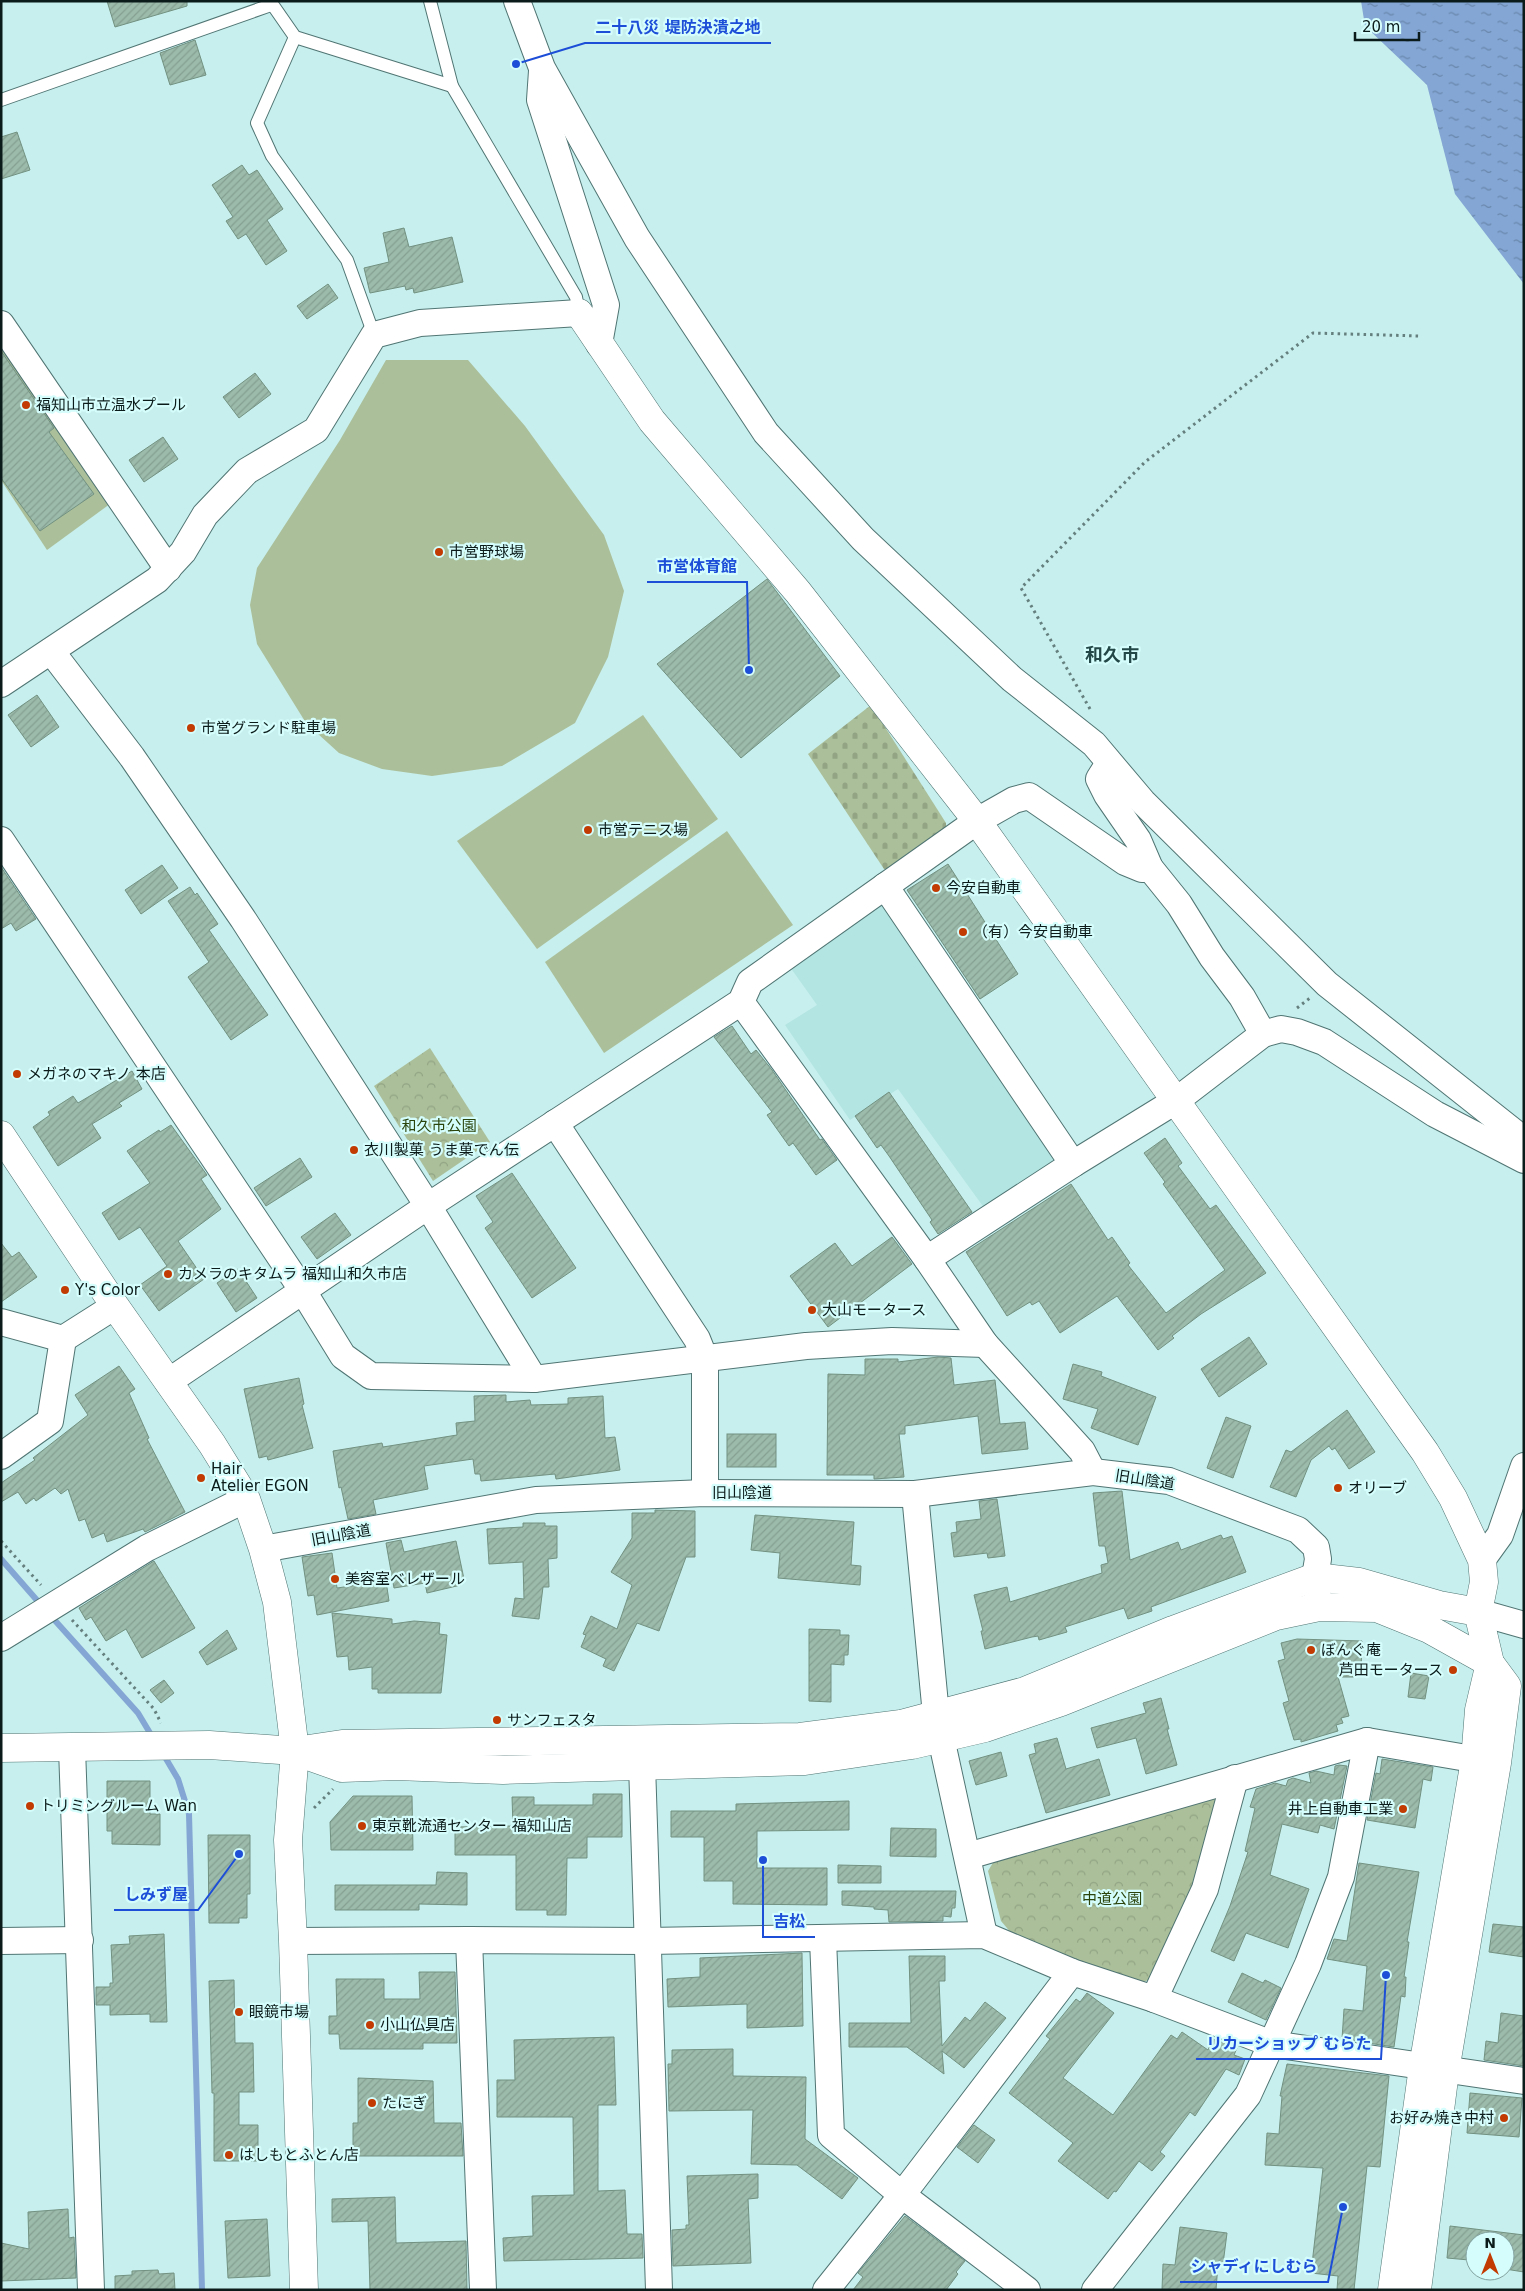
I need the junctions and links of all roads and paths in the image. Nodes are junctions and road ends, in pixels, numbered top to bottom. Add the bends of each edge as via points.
1 (430, 1) edge
2 (517, 1) edge
3 (270, 3) edge
4 (295, 37) junction
5 (542, 68) junction
6 (452, 86) junction
7 (1, 100) edge
8 (579, 313) junction
9 (1, 324) edge
10 (374, 335) junction
11 (1419, 336) dead end
12 (599, 344) junction
13 (168, 569) junction
14 (51, 651) junction
15 (1, 684) edge
16 (1102, 754) junction
17 (977, 821) junction
18 (1, 840) edge
19 (1150, 868) junction
20 (885, 886) junction
21 (741, 1002) junction
22 (1263, 1034) junction
23 (1177, 1100) junction
24 (555, 1123) junction
25 (1, 1135) edge
26 (1524, 1140) edge
27 (1524, 1160) edge
28 (1073, 1164) junction
29 (428, 1206) junction
30 (927, 1259) junction
31 (303, 1291) junction
32 (115, 1306) junction
33 (1, 1322) edge
34 (63, 1338) junction
35 (985, 1344) junction
36 (705, 1359) junction
37 (534, 1379) junction
38 (168, 1382) junction
39 (1, 1456) edge
40 (1524, 1466) edge
41 (1093, 1472) junction
42 (705, 1493) junction
43 (915, 1494) junction
44 (246, 1499) junction
45 (1, 1542) edge
46 (263, 1549) junction
47 (1482, 1560) junction
48 (1315, 1577) junction
49 (58, 1603) junction
50 (1319, 1607) junction
51 (1478, 1612) junction
52 (1524, 1625) edge
53 (1, 1638) edge
54 (1490, 1663) junction
55 (938, 1727) junction
56 (158, 1738) junction
57 (1367, 1741) junction
58 (1, 1748) edge
59 (72, 1748) junction
60 (295, 1751) junction
61 (644, 1751) junction
62 (1486, 1762) junction
63 (1235, 1778) junction
64 (336, 1786) dead end
65 (308, 1814) dead end
66 (968, 1856) junction
67 (984, 1935) junction
68 (823, 1939) junction
69 (80, 1940) junction
70 (469, 1940) junction
71 (1, 1941) edge
72 (293, 1942) junction
73 (647, 1942) junction
74 (1072, 1972) junction
75 (1154, 2000) junction
76 (1272, 2044) junction
77 (1434, 2069) junction
78 (1524, 2081) edge
79 (902, 2195) junction
80 (91, 2290) edge
81 (304, 2290) edge
82 (483, 2290) edge
83 (659, 2290) edge
84 (826, 2290) edge
85 (1027, 2290) edge
86 (1094, 2290) edge
87 (1392, 2290) edge
88 (1417, 2290) edge

1 - 6 lane
2 - 5 street
3 - 4 lane
3 - 7 lane
4 - 6 lane
4 - 10 lane via 257,123 272,156 347,260
5 - 12 street via 540,100 606,304
5 - 16 street via 637,238 766,433 863,539 1012,679
6 - 8 lane via 576,297
8 - 10 street via 420,323
8 - 12 street
9 - 13 street
10 - 13 street via 316,430 247,472 205,514 183,552
11 - 16 path via 1312,333 1145,462 1021,588 1092,714
12 - 17 street via 652,421 798,592
13 - 14 street via 157,580
14 - 15 street
14 - 29 street via 132,756 238,911
16 - 19 street via 1099,779 1106,795 1138,840
16 - 26 street via 1143,802 1327,984
17 - 19 street via 1014,800 1030,796 1126,862 1142,869
17 - 20 street
17 - 23 street
18 - 31 street
19 - 22 street via 1179,904
20 - 21 street via 750,982
20 - 28 street
21 - 24 street
21 - 30 street
22 - 23 street
22 - 27 street via 1281,1029 1324,1042 1435,1114
23 - 28 street
23 - 47 street via 1425,1452
24 - 29 street
24 - 36 street via 697,1338
25 - 32 street
28 - 30 street
29 - 31 street
29 - 37 street
30 - 35 street
31 - 37 street via 343,1356 371,1376
31 - 38 street
32 - 34 street
32 - 38 street
33 - 34 street
34 - 39 street via 50,1422
35 - 36 street via 892,1341 806,1346
35 - 41 street via 1082,1451
36 - 37 street
36 - 42 street
38 - 44 street
40 - 47 street via 1500,1535
41 - 43 street, 旧山陰道
41 - 48 street, 旧山陰道 via 1169,1481 1298,1530 1316,1547
42 - 43 street, 旧山陰道
42 - 46 street, 旧山陰道 via 536,1500
43 - 55 street
44 - 46 street
44 - 49 street via 147,1548
45 - 49 path
46 - 60 street via 277,1602
47 - 51 street via 1484,1582
48 - 50 street, 旧山陰道
48 - 51 street via 1359,1582 1438,1605
48 - 55 street via 1173,1630
49 - 53 street
49 - 56 path via 154,1709
50 - 54 street via 1377,1608 1429,1629
50 - 55 street via 1276,1616 1061,1702 985,1728
51 - 52 street
51 - 54 street
54 - 62 street via 1479,1710
55 - 61 street via 901,1724
55 - 66 street
56 - 59 street
56 - 60 street
57 - 62 street
57 - 63 street
57 - 76 street via 1341,1877 1308,1964
58 - 59 street
59 - 69 street
60 - 61 street via 342,1744
60 - 72 street via 288,1840
61 - 73 street
62 - 77 street
63 - 66 street
63 - 75 street via 1205,1889
64 - 65 path
66 - 67 street
67 - 68 street
67 - 74 street
68 - 73 street
68 - 79 street via 831,2136
69 - 71 street
69 - 80 street
70 - 72 street
70 - 73 street
70 - 82 street
72 - 81 street
73 - 83 street
74 - 75 street
74 - 79 street
75 - 76 street
76 - 77 street
76 - 86 street via 1248,2094
77 - 78 street
77 - 87 street
77 - 88 street
79 - 84 street
79 - 85 street

